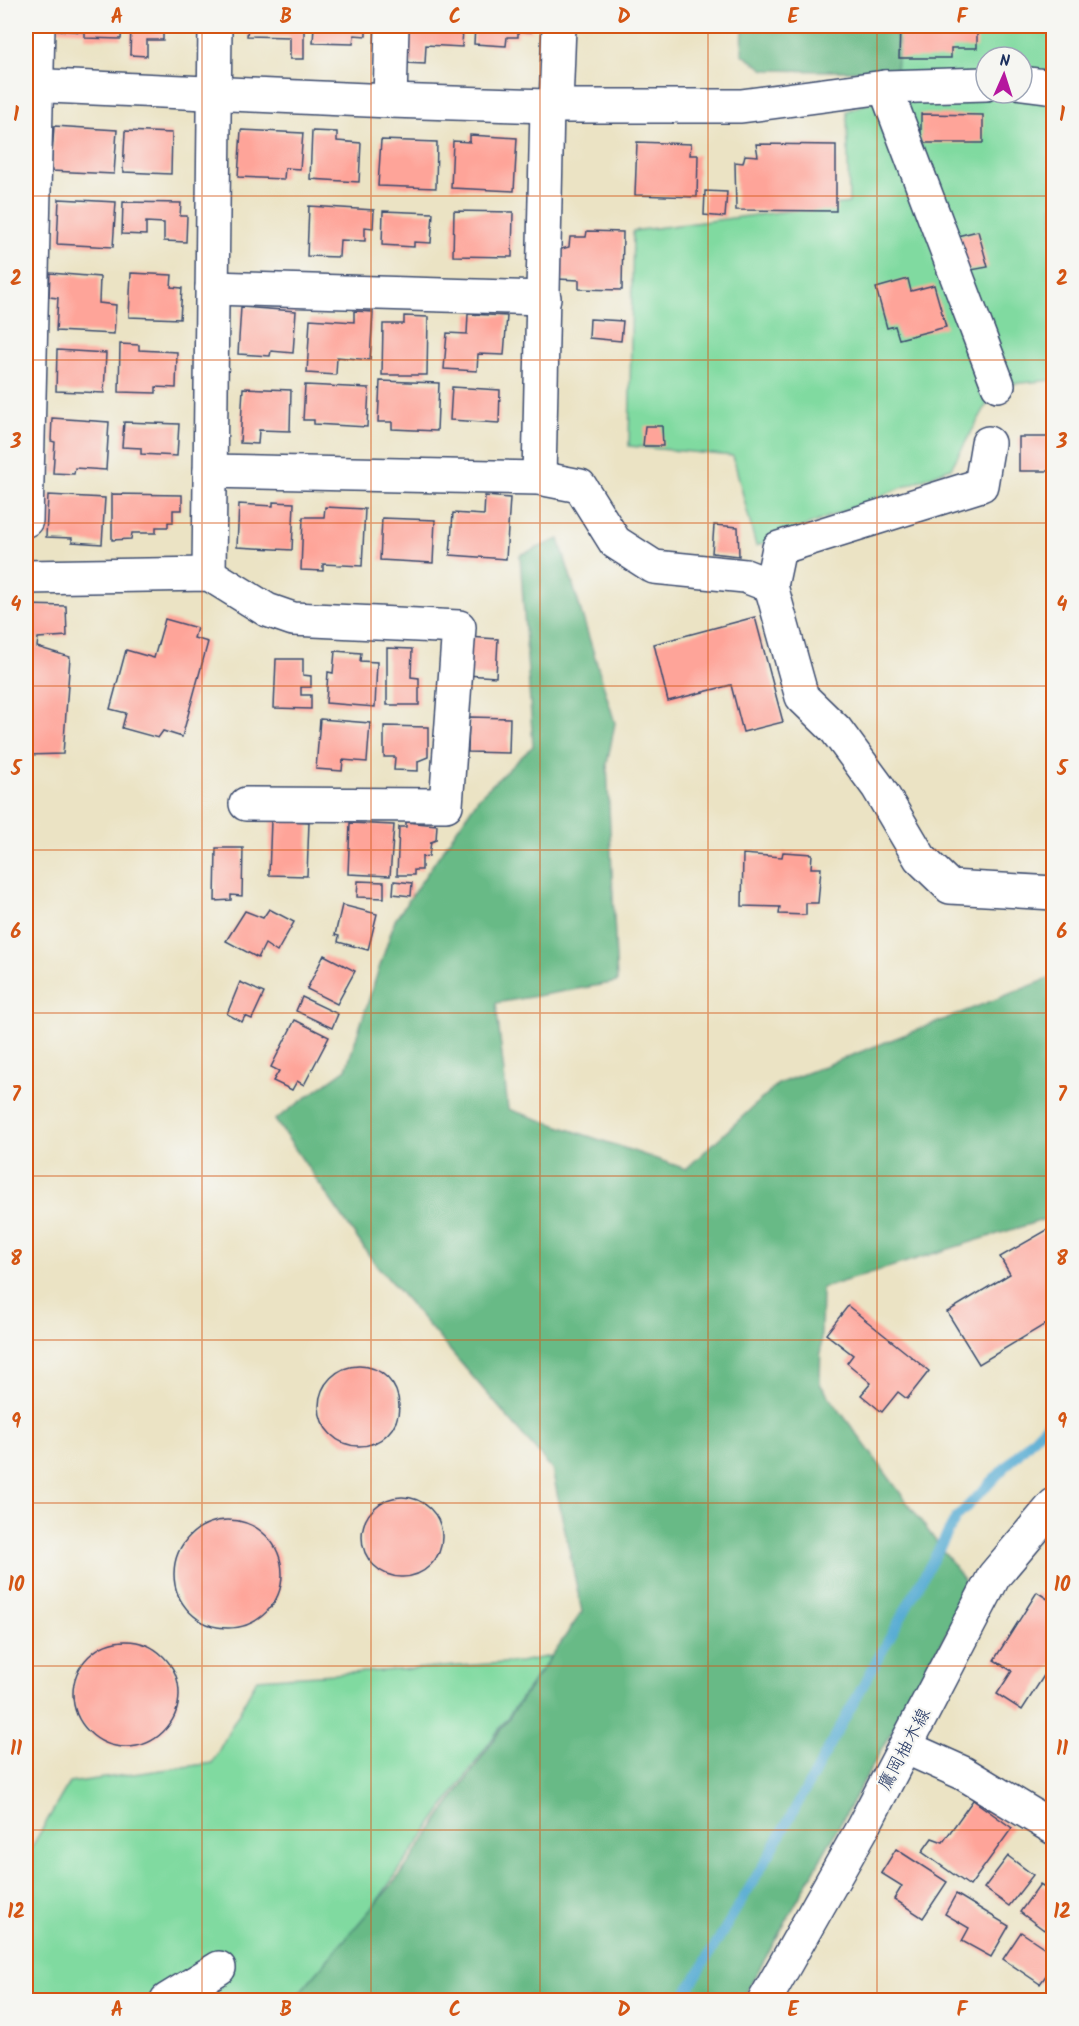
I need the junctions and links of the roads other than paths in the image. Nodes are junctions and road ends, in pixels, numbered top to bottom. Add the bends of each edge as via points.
1 (38, 26) edge
2 (215, 26) edge
3 (392, 26) edge
4 (559, 26) edge
5 (974, 84) edge
6 (1034, 85) edge
7 (31, 86) edge
8 (885, 87) junction
9 (1053, 87) edge
10 (212, 94) junction
11 (390, 101) junction
12 (551, 105) junction
13 (212, 288) junction
14 (544, 298) junction
15 (998, 385) dead end
16 (988, 443) dead end
17 (210, 471) junction
18 (539, 478) junction
19 (26, 520) edge
20 (209, 574) junction
21 (26, 577) edge
22 (771, 586) junction
23 (246, 804) dead end
24 (1053, 893) edge
25 (1053, 1505) edge
26 (906, 1747) junction
27 (1053, 1828) edge
28 (219, 1968) dead end
29 (167, 2001) edge
30 (765, 2001) edge

1 - 7 street
2 - 10 street
3 - 11 street
4 - 12 street
5 - 8 street
6 - 9 street
7 - 10 street
7 - 19 street
8 - 12 street via 741,106
8 - 15 street
10 - 11 street
10 - 13 street
11 - 12 street
12 - 14 street
13 - 14 street
13 - 17 street
14 - 18 street
16 - 22 street via 981,484 779,548
17 - 18 street
17 - 20 street
18 - 22 street via 580,486 615,542 654,567 745,576
20 - 21 street
20 - 23 street via 267,610 293,619 459,627 446,805
22 - 24 street via 802,697 836,730 857,758 920,858 950,886
25 - 26 street, 鷹岡柚木線 via 994,1576
26 - 27 street via 963,1773
26 - 30 street, 鷹岡柚木線
28 - 29 street

